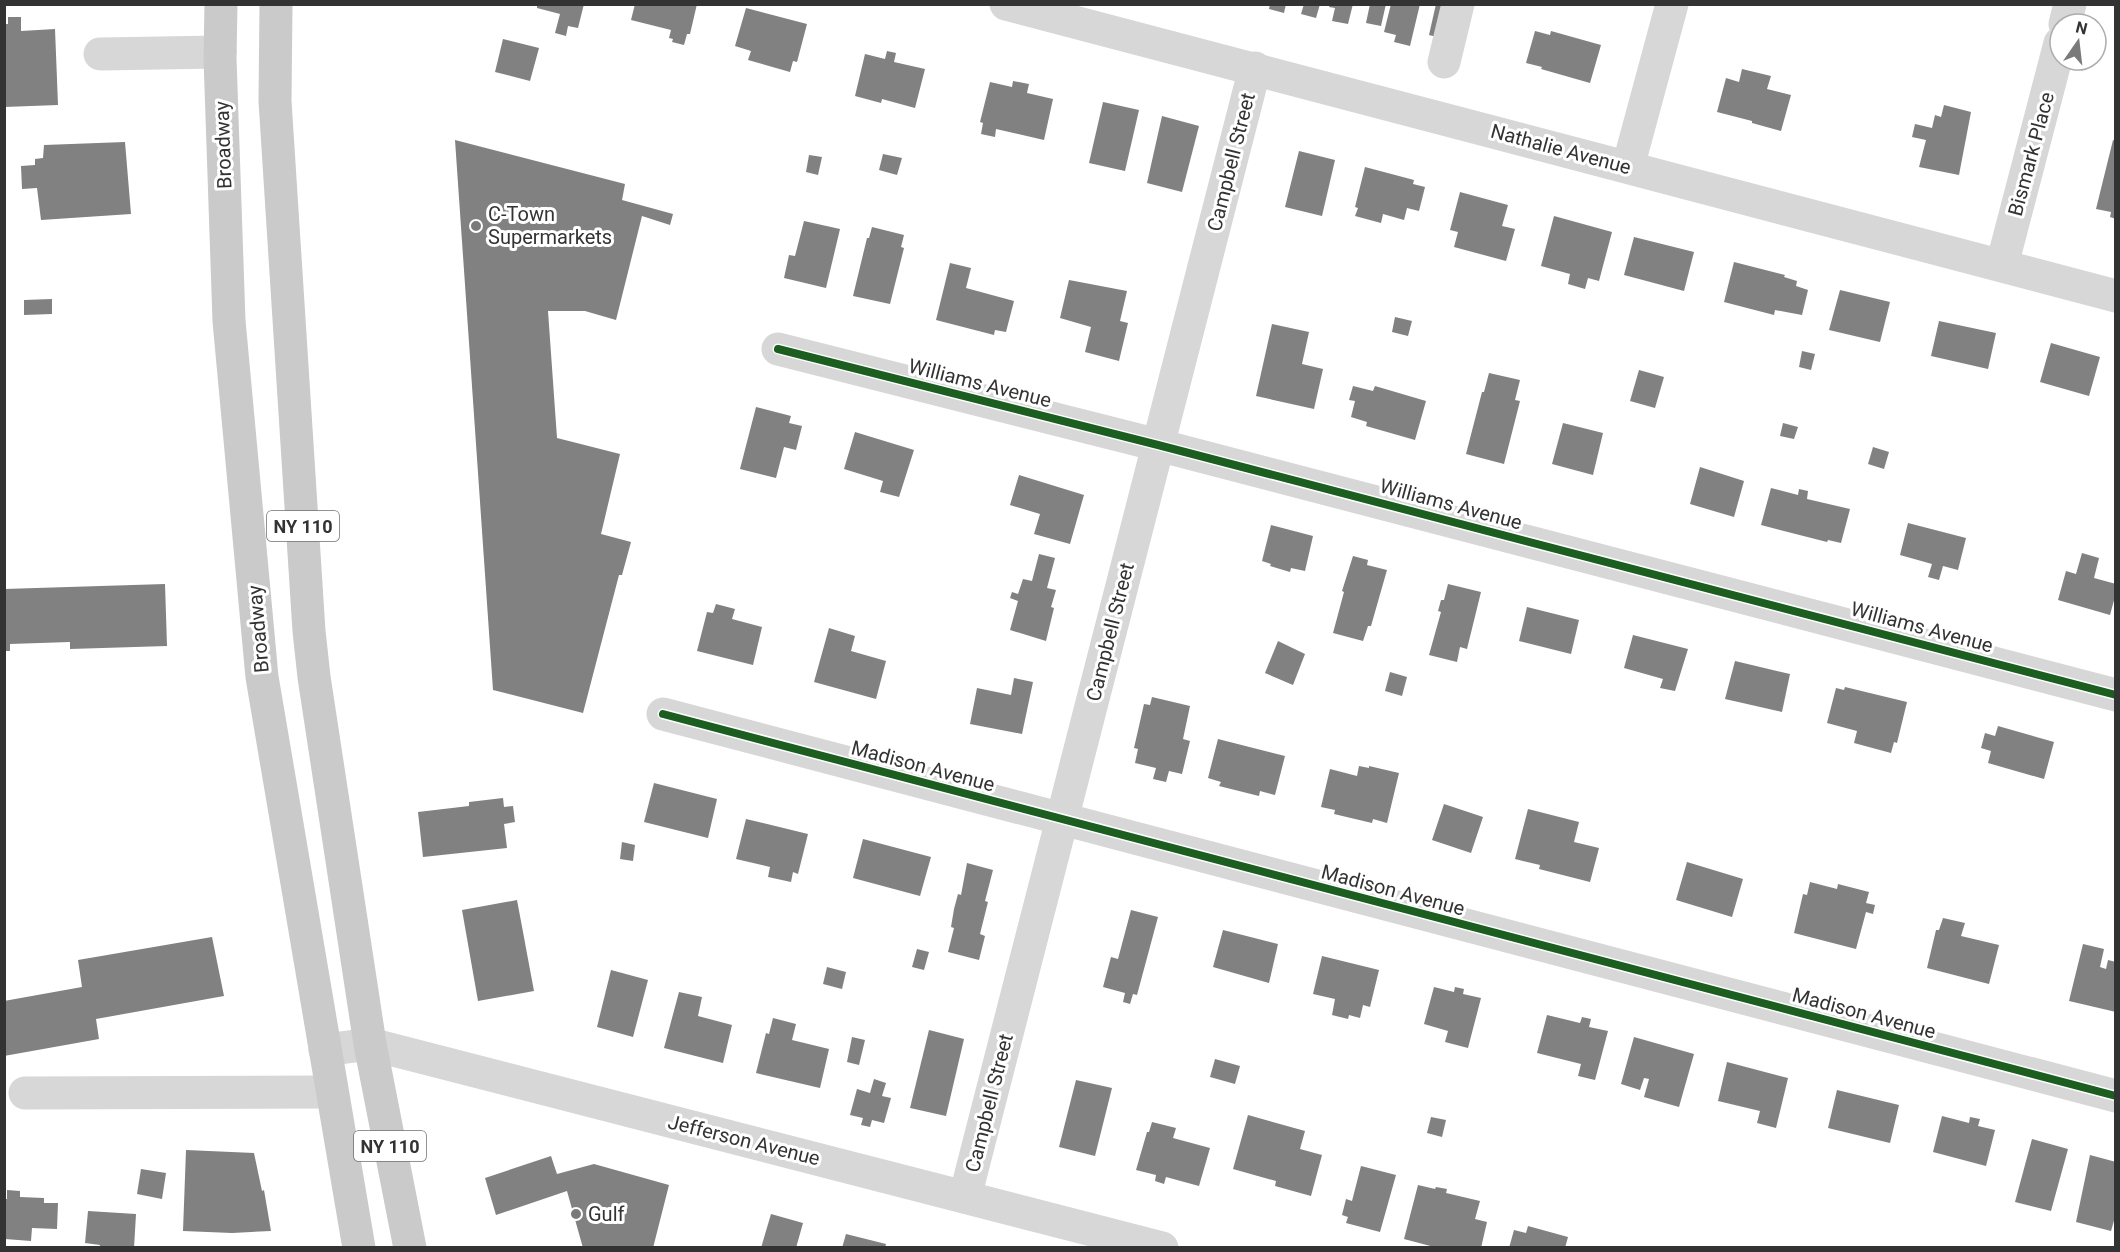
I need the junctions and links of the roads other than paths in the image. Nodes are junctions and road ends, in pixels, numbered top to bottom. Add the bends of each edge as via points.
1 (221, 4) edge
2 (276, 4) edge
3 (1006, 4) edge
4 (1458, 4) edge
5 (1672, 4) edge
6 (1077, 13) edge
7 (220, 52) junction
8 (100, 54) dead end
9 (1444, 62) dead end
10 (1255, 68) junction
11 (2052, 72) edge
12 (1628, 166) junction
13 (2002, 265) junction
14 (2115, 296) edge
15 (778, 349) dead end
16 (1158, 445) junction
17 (262, 677) junction
18 (314, 677) junction
19 (2115, 694) edge
20 (663, 714) dead end
21 (1061, 820) junction
22 (370, 1044) junction
23 (325, 1050) junction
24 (332, 1092) junction
25 (25, 1093) dead end
26 (2115, 1096) edge
27 (964, 1197) junction
28 (359, 1248) edge
29 (410, 1248) edge
30 (1162, 1248) edge

1 - 7 main road, Broadway / NY 110
2 - 18 main road, NY 110 via 275,101
3 - 6 street, Nathalie Avenue
4 - 9 street
5 - 12 street
6 - 10 street, Nathalie Avenue
7 - 8 street
7 - 17 main road, Broadway / NY 110 via 229,321
10 - 12 street, Nathalie Avenue
10 - 16 street, Campbell Street
11 - 13 street, Bismark Place
12 - 13 street, Nathalie Avenue
13 - 14 street, Nathalie Avenue
15 - 16 street, Williams Avenue
16 - 19 street, Williams Avenue
16 - 21 street, Campbell Street
17 - 18 main road
17 - 23 main road, Broadway / NY 110
18 - 22 main road, NY 110
20 - 21 street, Madison Avenue
21 - 26 street, Madison Avenue
21 - 27 street, Campbell Street
22 - 23 street, Jefferson Avenue
22 - 27 street, Jefferson Avenue
22 - 29 main road, NY 110
23 - 24 main road, Broadway / NY 110
24 - 25 street
24 - 28 main road, Broadway / NY 110
27 - 30 street, Jefferson Avenue

